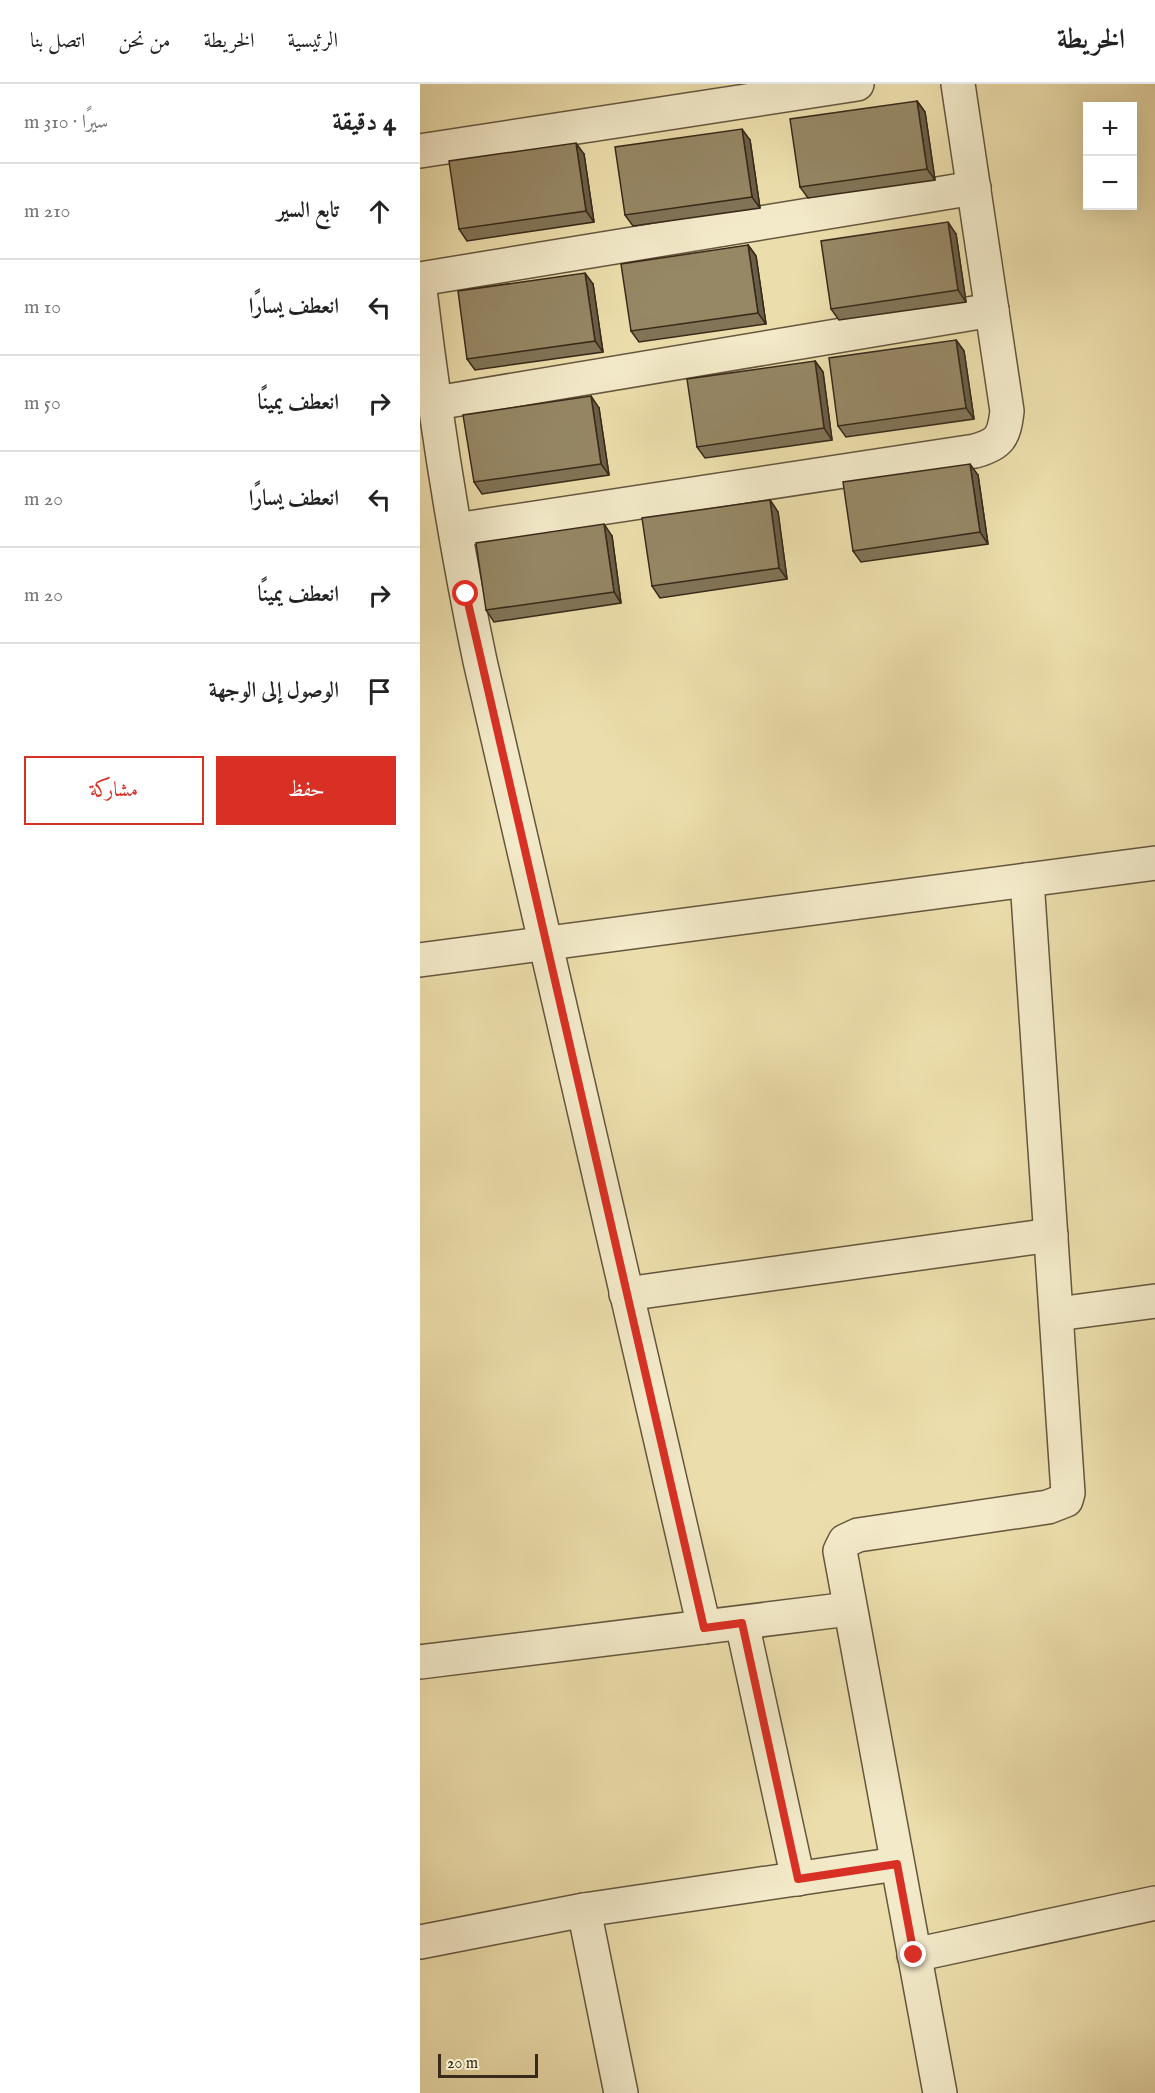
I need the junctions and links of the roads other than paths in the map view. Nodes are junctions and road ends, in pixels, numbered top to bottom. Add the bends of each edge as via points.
1 (857, 84) edge
2 (958, 84) edge
3 (420, 151) edge
4 (974, 188) junction
5 (420, 279) edge
6 (420, 290) edge
7 (992, 309) junction
8 (424, 360) edge
9 (435, 403) junction
10 (456, 530) junction
11 (1155, 863) edge
12 (1027, 880) junction
13 (545, 944) junction
14 (420, 960) edge
15 (1051, 1235) junction
16 (626, 1294) junction
17 (1155, 1301) edge
18 (1057, 1314) junction
19 (849, 1609) junction
20 (742, 1623) junction
21 (704, 1628) junction
22 (420, 1662) edge
23 (897, 1864) junction
24 (798, 1879) junction
25 (1155, 1903) edge
26 (584, 1910) junction
27 (420, 1942) edge
28 (914, 1955) junction
29 (621, 2093) edge
30 (940, 2093) edge

1 - 3 street
2 - 4 street
4 - 5 street
4 - 7 street
6 - 8 street
7 - 9 street
7 - 10 street via 1007,411 1002,436 993,446
8 - 9 street
9 - 10 street
10 - 13 street via 478,650
11 - 12 street
12 - 13 street
12 - 15 street
13 - 14 street
13 - 16 street
15 - 16 street
15 - 18 street
16 - 21 street
17 - 18 street
18 - 19 street via 1069,1486 1066,1500 1048,1507 858,1535 845,1541 840,1551
19 - 20 street
19 - 23 street
20 - 21 street
20 - 24 street
21 - 22 street
23 - 24 street
23 - 28 street
24 - 26 street
25 - 28 street
26 - 27 street
26 - 29 street
28 - 30 street

